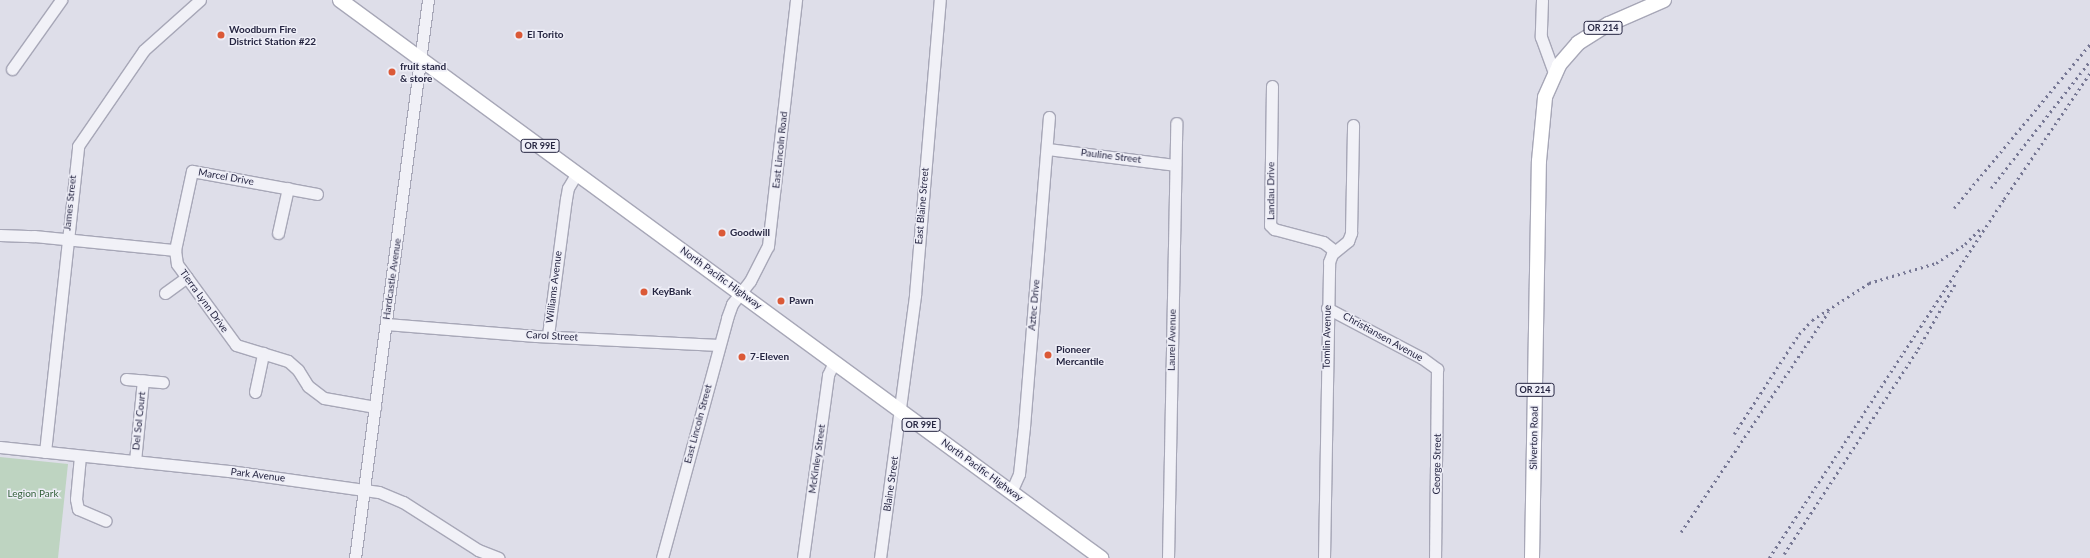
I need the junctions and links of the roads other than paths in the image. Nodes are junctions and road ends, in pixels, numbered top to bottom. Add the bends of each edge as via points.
1 (61, 0) edge
2 (200, 0) edge
3 (340, 0) edge
4 (428, 0) edge
5 (796, 0) edge
6 (940, 0) edge
7 (1542, 0) edge
8 (1664, 0) edge
9 (421, 59) junction
10 (12, 68) dead end
11 (1554, 72) junction
12 (1272, 86) dead end
13 (1050, 117) dead end
14 (1176, 123) dead end
15 (1353, 125) dead end
16 (1047, 149) junction
17 (1175, 165) junction
18 (577, 173) junction
19 (288, 188) junction
20 (316, 194) dead end
21 (278, 233) dead end
22 (0, 235) edge
23 (66, 239) junction
24 (175, 250) junction
25 (1335, 251) junction
26 (187, 277) junction
27 (165, 293) dead end
28 (740, 293) junction
29 (1327, 308) junction
30 (386, 324) junction
31 (548, 335) junction
32 (719, 345) junction
33 (263, 353) junction
34 (834, 362) junction
35 (1437, 369) joint
36 (126, 378) dead end
37 (143, 380) junction
38 (163, 382) dead end
39 (255, 392) dead end
40 (375, 407) junction
41 (901, 411) junction
42 (0, 447) edge
43 (45, 452) junction
44 (80, 456) junction
45 (135, 461) junction
46 (363, 489) junction
47 (1011, 492) junction
48 (106, 521) dead end
49 (355, 558) edge
50 (499, 558) edge
51 (662, 558) edge
52 (803, 558) edge
53 (880, 558) edge
54 (1101, 558) edge
55 (1168, 558) edge
56 (1324, 558) edge
57 (1435, 558) edge
58 (1532, 558) edge

1 - 10 street
2 - 23 street, James Street via 144,50 81,138 74,161
3 - 9 main road, North Pacific Highway / OR 99E
4 - 9 street, Hardcastle Avenue
5 - 28 street, East Lincoln Road via 768,246 761,262
6 - 41 street, East Blaine Street via 915,295
7 - 11 street via 1541,37
8 - 11 main road, OR 214 via 1609,24 1585,38 1568,52
9 - 18 main road, North Pacific Highway / OR 99E
9 - 30 street, Hardcastle Avenue
11 - 58 main road, Silverton Road / OR 214 via 1542,108
12 - 25 street, Landau Drive via 1270,225 1274,229 1323,242
13 - 16 street, Aztec Drive
14 - 17 street, Laurel Avenue
15 - 25 street, Tomlin Avenue via 1352,229 1348,241
16 - 17 street, Pauline Street
16 - 47 street, Aztec Drive via 1024,427 1019,474
17 - 55 street, Laurel Avenue
18 - 28 main road, North Pacific Highway / OR 99E
18 - 31 street, Williams Avenue via 568,188
19 - 20 street, Marcel Drive
19 - 21 street
19 - 24 street, Marcel Drive via 192,171
22 - 23 street
23 - 24 street
23 - 43 street, James Street
24 - 26 street, Tierra Lynn Drive via 175,260
25 - 29 street, Tomlin Avenue via 1329,262
26 - 27 street
26 - 33 street, Tierra Lynn Drive via 236,345
28 - 32 street, East Lincoln Street via 730,308
28 - 34 main road, North Pacific Highway / OR 99E
29 - 35 street, Christiansen Avenue via 1415,354
29 - 56 street, Tomlin Avenue
30 - 31 street, Carol Street
30 - 40 street, Hardcastle Avenue
31 - 32 street, Carol Street
32 - 51 street, East Lincoln Street
33 - 39 street
33 - 40 street, Tierra Lynn Drive via 282,358 293,365 308,386 324,398
34 - 41 main road, North Pacific Highway / OR 99E
34 - 52 street, McKinley Street via 828,375
35 - 57 street, George Street
36 - 37 street, Del Sol Court
37 - 38 street, Del Sol Court
37 - 45 street, Del Sol Court
40 - 46 street, Hardcastle Avenue
41 - 47 main road, North Pacific Highway / OR 99E
41 - 53 street, Blaine Street
42 - 43 street, Park Avenue
43 - 44 street, Park Avenue
44 - 45 street, Park Avenue
44 - 48 street via 76,499 78,509
45 - 46 street, Park Avenue
46 - 49 street, Hardcastle Avenue
46 - 50 street, Park Avenue via 394,498 478,550
47 - 54 main road, North Pacific Highway / OR 99E

